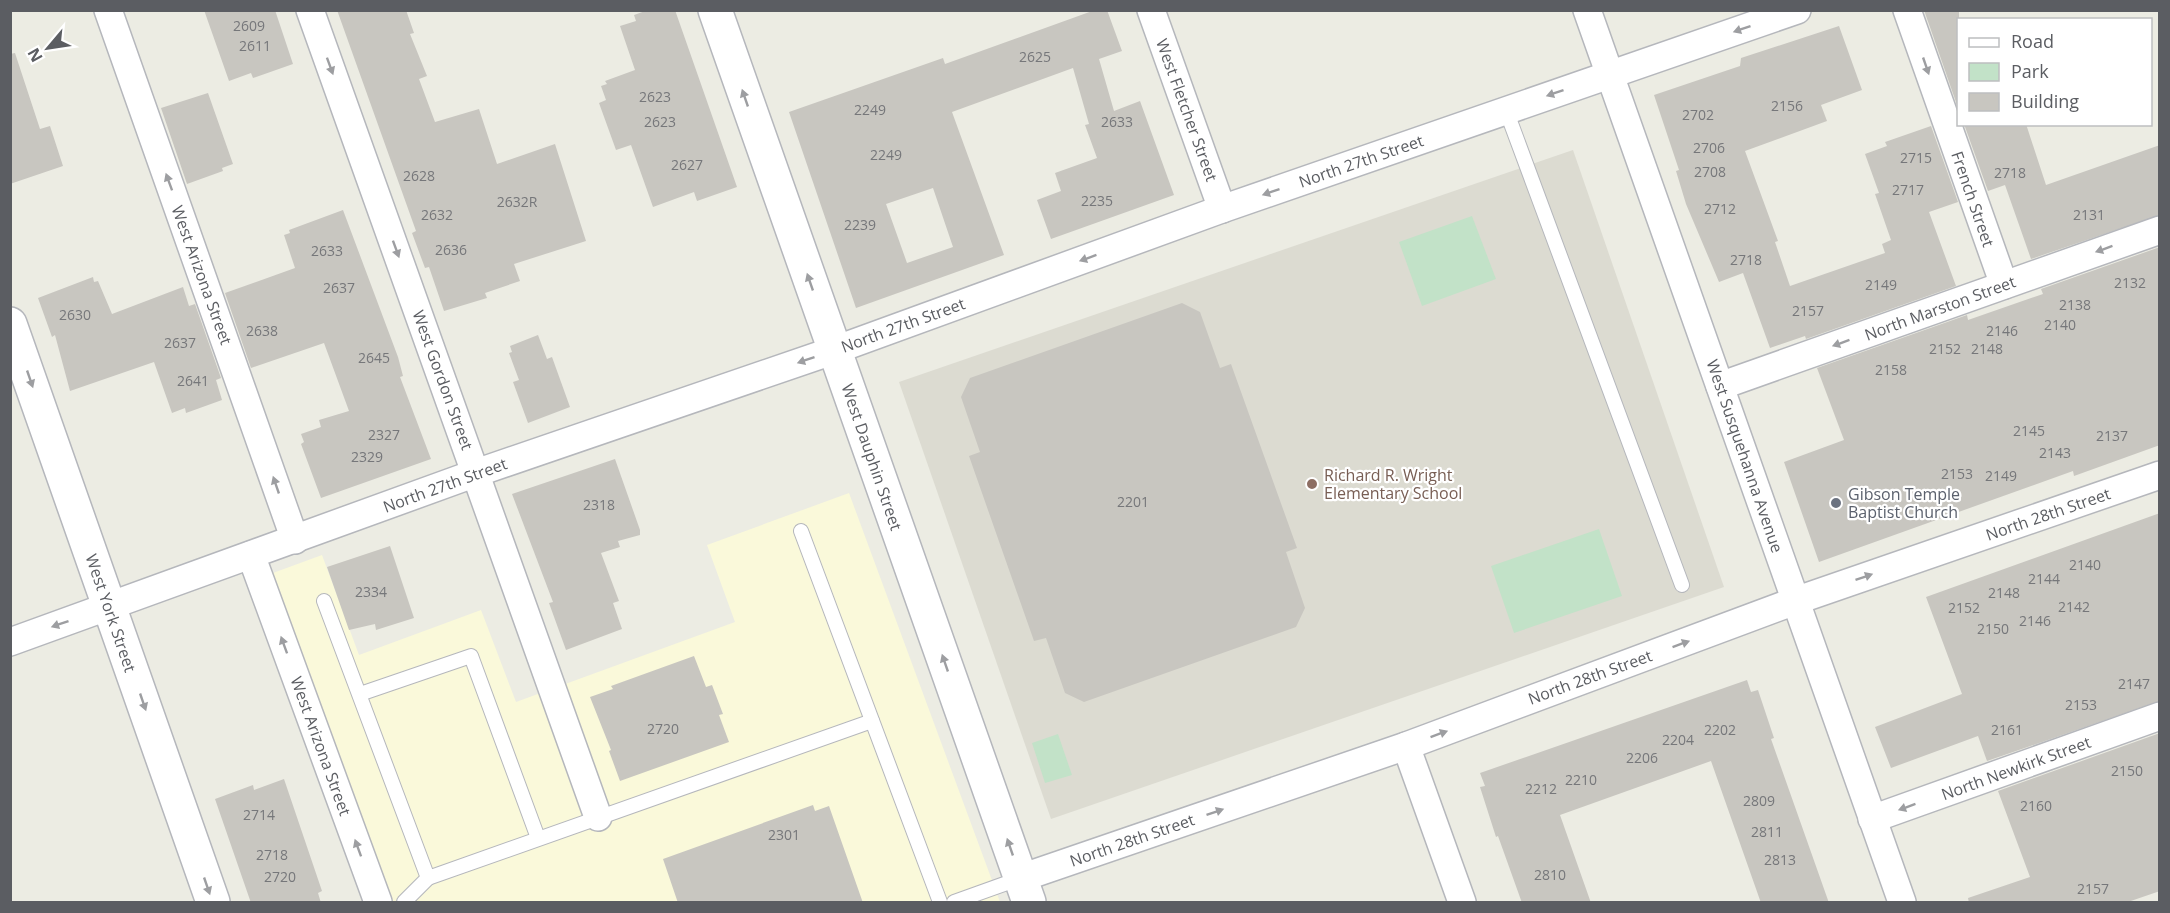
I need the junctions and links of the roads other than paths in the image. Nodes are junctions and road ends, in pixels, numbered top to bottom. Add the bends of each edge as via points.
1 (108, 10) edge
2 (310, 10) edge
3 (715, 10) edge
4 (1151, 10) edge
5 (1587, 10) edge
6 (1907, 10) edge
7 (1780, 13) edge
8 (1610, 74) junction
9 (1506, 110) junction
10 (1222, 209) junction
11 (2160, 230) edge
12 (2004, 285) junction
13 (10, 324) edge
14 (835, 350) junction
15 (1720, 386) junction
16 (476, 473) junction
17 (2160, 475) edge
18 (801, 531) dead end
19 (295, 540) junction
20 (251, 555) junction
21 (1682, 585) dead end
22 (1795, 601) junction
23 (324, 602) dead end
24 (109, 607) junction
25 (10, 642) edge
26 (360, 694) junction
27 (2160, 716) edge
28 (872, 721) junction
29 (1406, 746) junction
30 (598, 817) junction
31 (1872, 819) junction
32 (538, 838) junction
33 (428, 878) junction
34 (1025, 890) edge
35 (213, 903) edge
36 (378, 903) edge
37 (404, 903) edge
38 (940, 903) edge
39 (954, 903) edge
40 (1462, 903) edge
41 (1902, 903) edge

19 -> 1 street, West Arizona Street
2 -> 16 street, West Gordon Street
14 -> 3 street, West Dauphin Street
4 - 10 street, West Fletcher Street
5 - 8 street, West Susquehanna Avenue
6 -> 12 street, French Street
7 -> 8 street, North 27th Street
8 -> 9 street, North 27th Street
8 - 15 street, West Susquehanna Avenue
9 -> 10 street, North 27th Street
9 - 21 lane
10 -> 14 street, North 27th Street
11 -> 12 street, North Marston Street
12 -> 15 street, North Marston Street
13 -> 24 street, West York Street
14 -> 16 street, North 27th Street
34 -> 14 street, West Dauphin Street
15 - 22 street, West Susquehanna Avenue
16 - 19 street, North 27th Street
16 - 30 street, West Gordon Street
22 -> 17 street, North 28th Street
18 - 28 lane
19 - 20 street, North 27th Street
20 - 24 street, North 27th Street
36 -> 20 street, West Arizona Street
29 -> 22 street, North 28th Street
22 - 31 street, West Susquehanna Avenue
23 - 26 lane
24 -> 25 street, North 27th Street
24 -> 35 street, West York Street
26 - 32 lane via 471,656
26 - 33 lane
27 -> 31 street, North Newkirk Street
28 - 30 lane
28 - 38 lane
34 -> 29 street, North 28th Street
29 - 40 street
30 - 32 lane
31 - 41 street, West Susquehanna Avenue
32 - 33 lane
33 - 37 lane
34 - 39 lane

